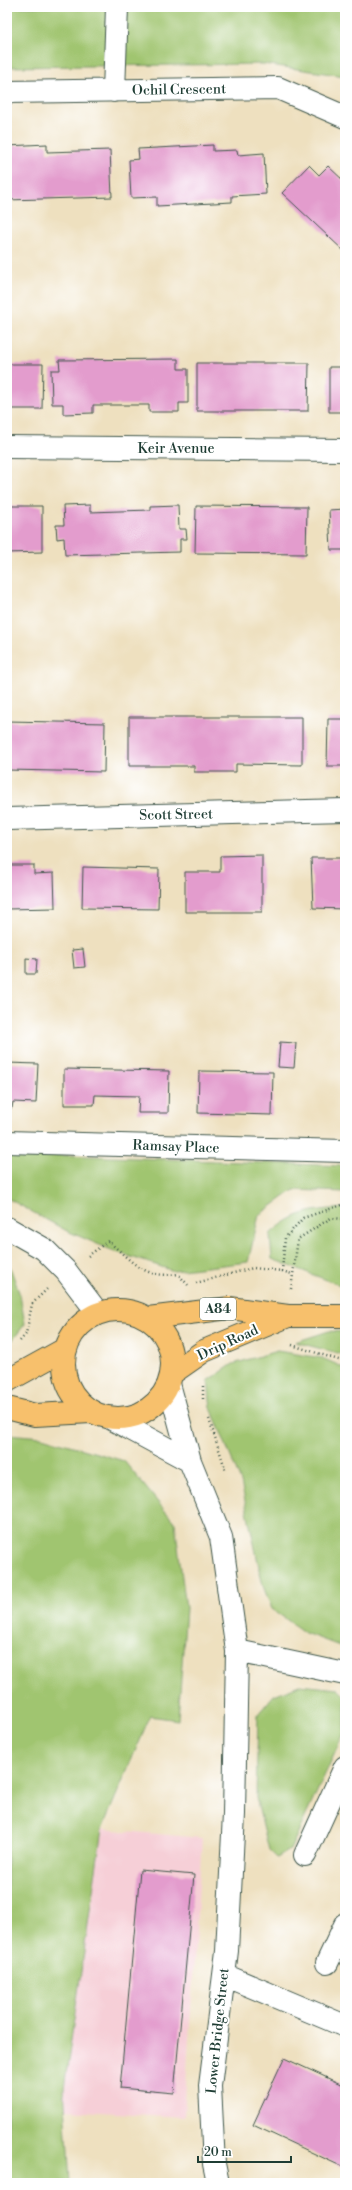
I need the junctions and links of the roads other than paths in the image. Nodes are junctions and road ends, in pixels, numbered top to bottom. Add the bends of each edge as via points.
1 (117, 7) edge
2 (114, 91) junction
3 (7, 92) edge
4 (345, 117) edge
5 (7, 447) edge
6 (345, 450) edge
7 (345, 810) edge
8 (7, 818) edge
9 (7, 1142) edge
10 (345, 1151) edge
11 (7, 1228) edge
12 (98, 1313) junction
13 (288, 1316) junction
14 (345, 1316) edge
15 (148, 1318) junction
16 (65, 1349) junction
17 (170, 1379) junction
18 (7, 1381) edge
19 (7, 1408) edge
20 (91, 1412) junction
21 (112, 1419) junction
22 (190, 1461) junction
23 (237, 1651) junction
24 (345, 1674) edge
25 (344, 1773) edge
26 (305, 1855) dead end
27 (345, 1925) edge
28 (327, 1963) dead end
29 (224, 1975) junction
30 (345, 2026) edge
31 (218, 2183) edge

1 - 2 street
2 - 3 street, Ochil Crescent
2 - 4 street, Ochil Crescent via 278,88
5 - 6 street, Keir Avenue
7 - 8 street, Scott Street
9 - 10 street, Ramsay Place
11 - 12 street via 44,1249 66,1271
12 - 15 main road via 119,1309
12 - 16 main road via 76,1329
13 - 14 main road, Drip Road / A84
13 - 15 main road, Drip Road / A84 via 230,1308
13 - 17 main road, Drip Road / A84 via 204,1351
15 - 17 main road via 166,1337 173,1364
16 - 18 main road
16 - 20 main road via 64,1371 72,1394
17 - 21 main road via 157,1403 135,1416
17 - 22 street, Lower Bridge Street
19 - 20 main road via 35,1415
20 - 21 main road
21 - 22 street
22 - 23 street, Lower Bridge Street via 221,1537
23 - 24 street
23 - 29 street, Lower Bridge Street via 234,1814
25 - 26 street
27 - 28 street
29 - 30 street
29 - 31 street, Lower Bridge Street via 210,2086 214,2164

